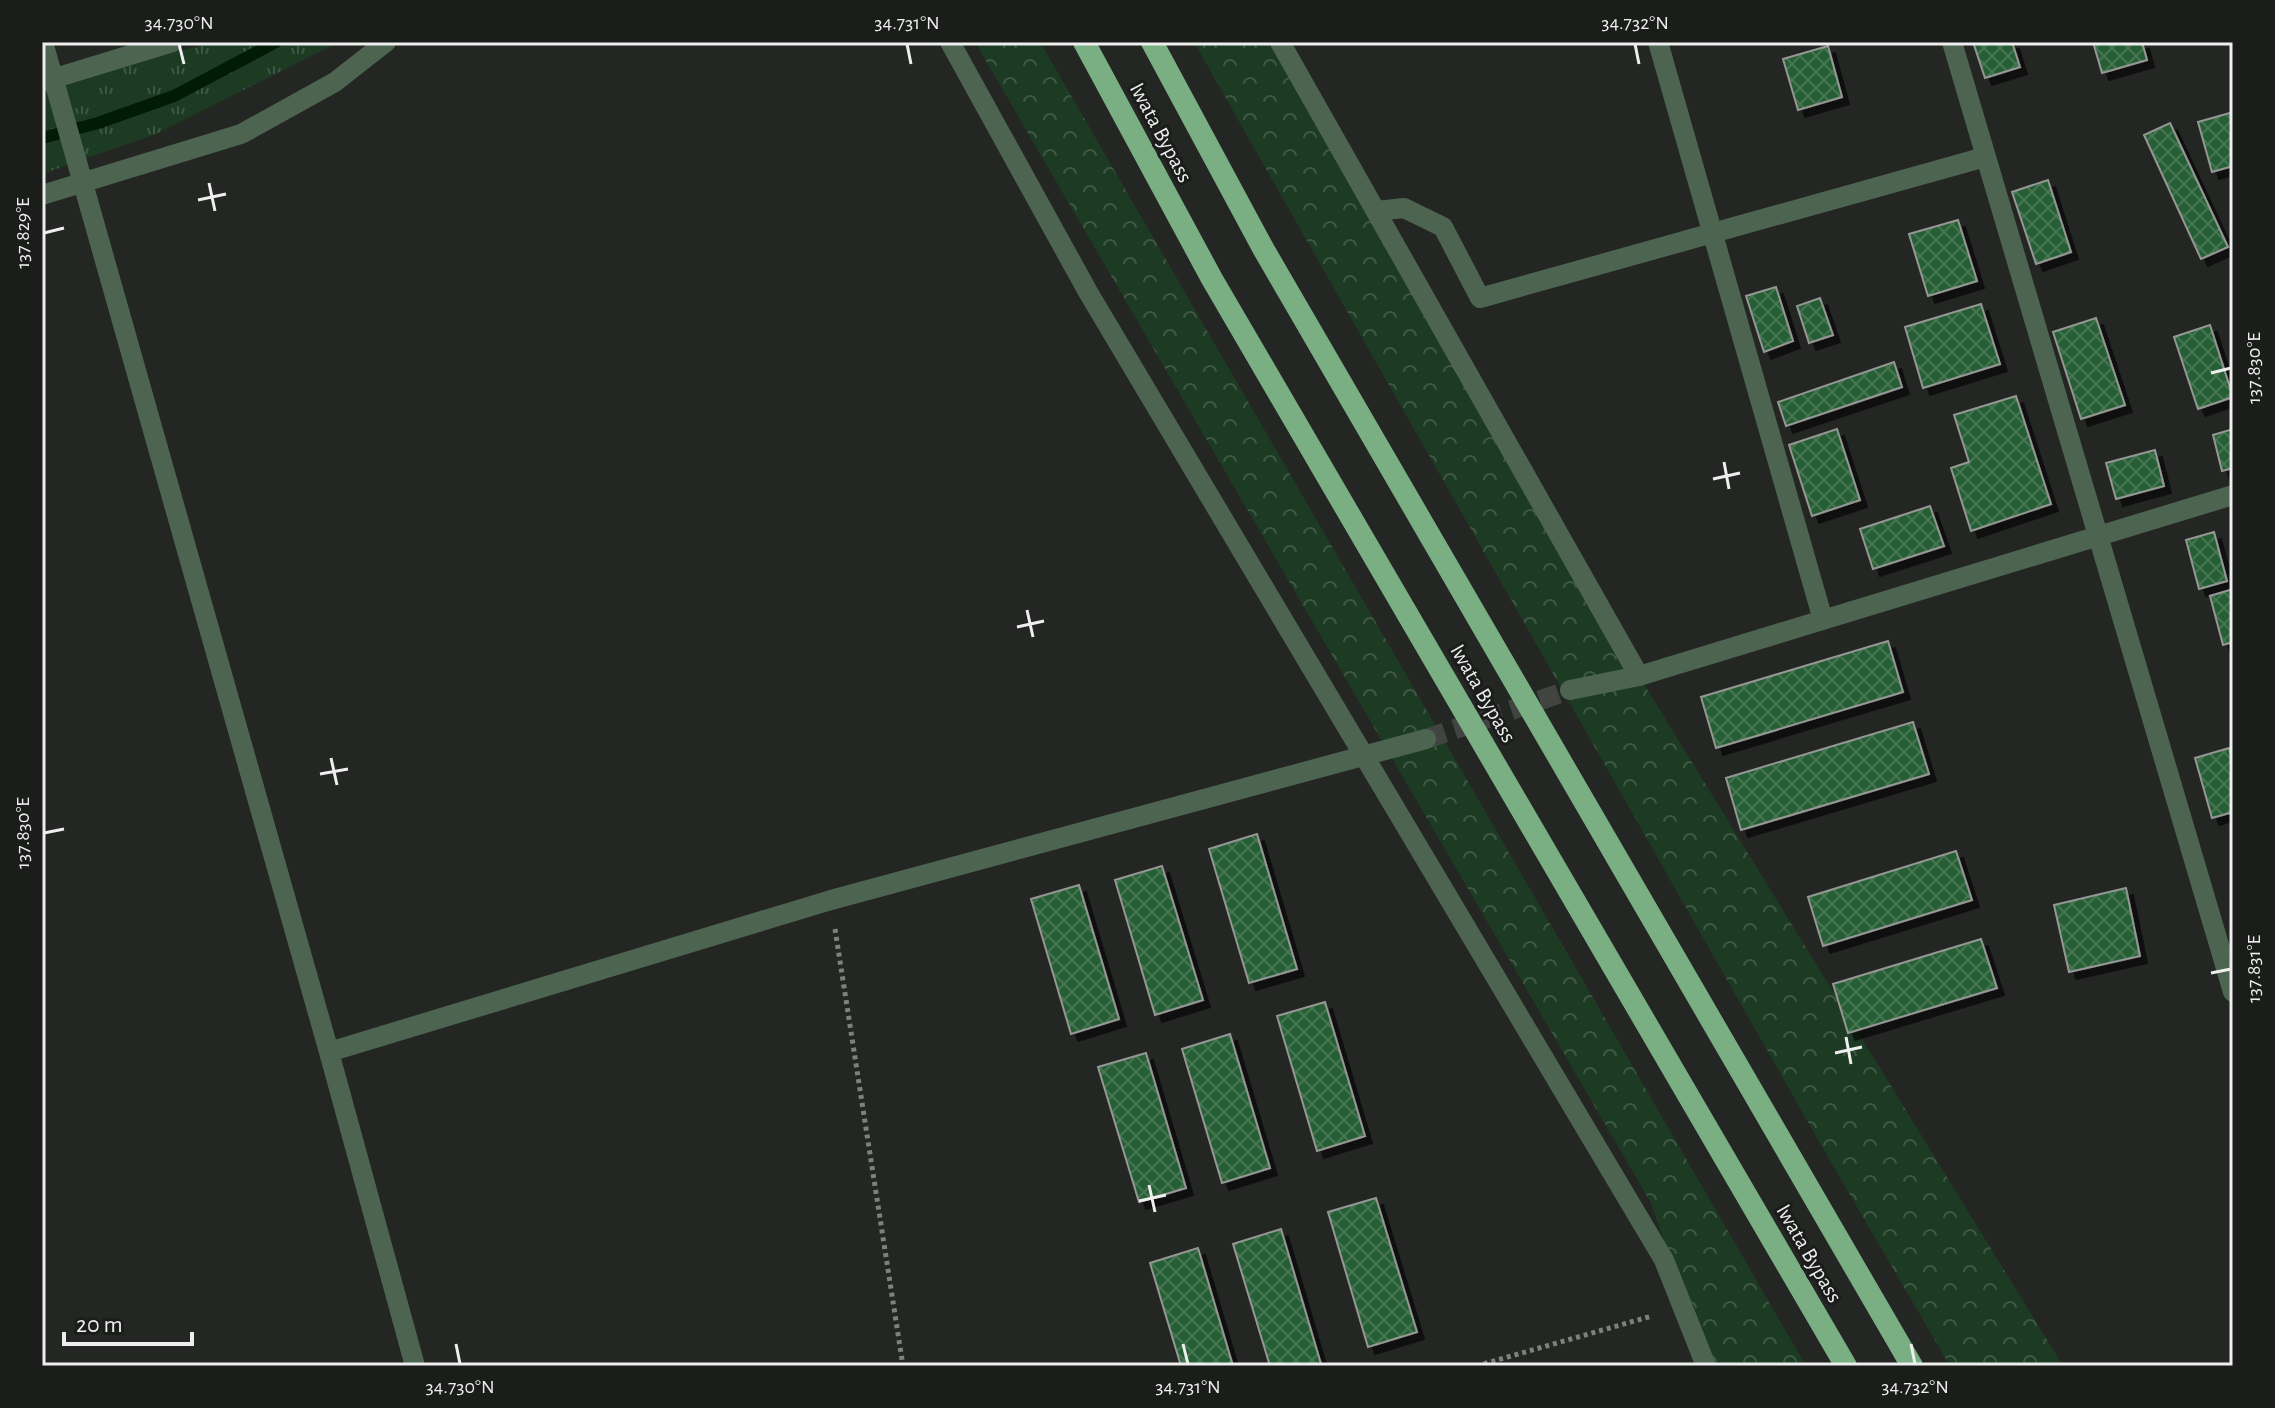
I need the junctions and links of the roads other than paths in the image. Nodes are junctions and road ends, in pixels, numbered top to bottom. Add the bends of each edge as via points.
1 (43, 42) edge
2 (173, 42) edge
3 (386, 42) edge
4 (950, 42) edge
5 (1084, 42) edge
6 (1152, 42) edge
7 (1280, 42) edge
8 (1658, 42) edge
9 (1952, 42) edge
10 (47, 80) edge
11 (1985, 157) junction
12 (84, 183) junction
13 (42, 195) edge
14 (1376, 211) junction
15 (1712, 233) junction
16 (2233, 495) edge
17 (2097, 536) junction
18 (1823, 620) junction
19 (1639, 676) junction
20 (1570, 690) tunnel mouth
21 (1426, 739) tunnel mouth
22 (1364, 756) junction
23 (2233, 992) edge
24 (329, 1052) junction
25 (415, 1366) edge
26 (1706, 1366) edge
27 (1846, 1366) edge
28 (1912, 1366) edge

1 - 10 street
2 - 10 street
3 - 12 street via 335,82 241,134
4 - 22 street via 1088,292
5 - 27 highway, Iwata Bypass via 1212,279
6 - 28 highway, Iwata Bypass via 1264,250
7 - 14 street
8 - 15 street
9 - 11 street
10 - 12 street
11 - 15 street
11 - 17 street
12 - 13 street
12 - 24 street
14 - 15 street via 1404,208 1443,227 1480,298
14 - 19 street
15 - 18 street
16 - 17 street
17 - 18 street
17 - 23 street
18 - 19 street
19 - 20 street
21 - 22 street
22 - 24 street via 831,900
22 - 26 street via 1664,1260
24 - 25 street

